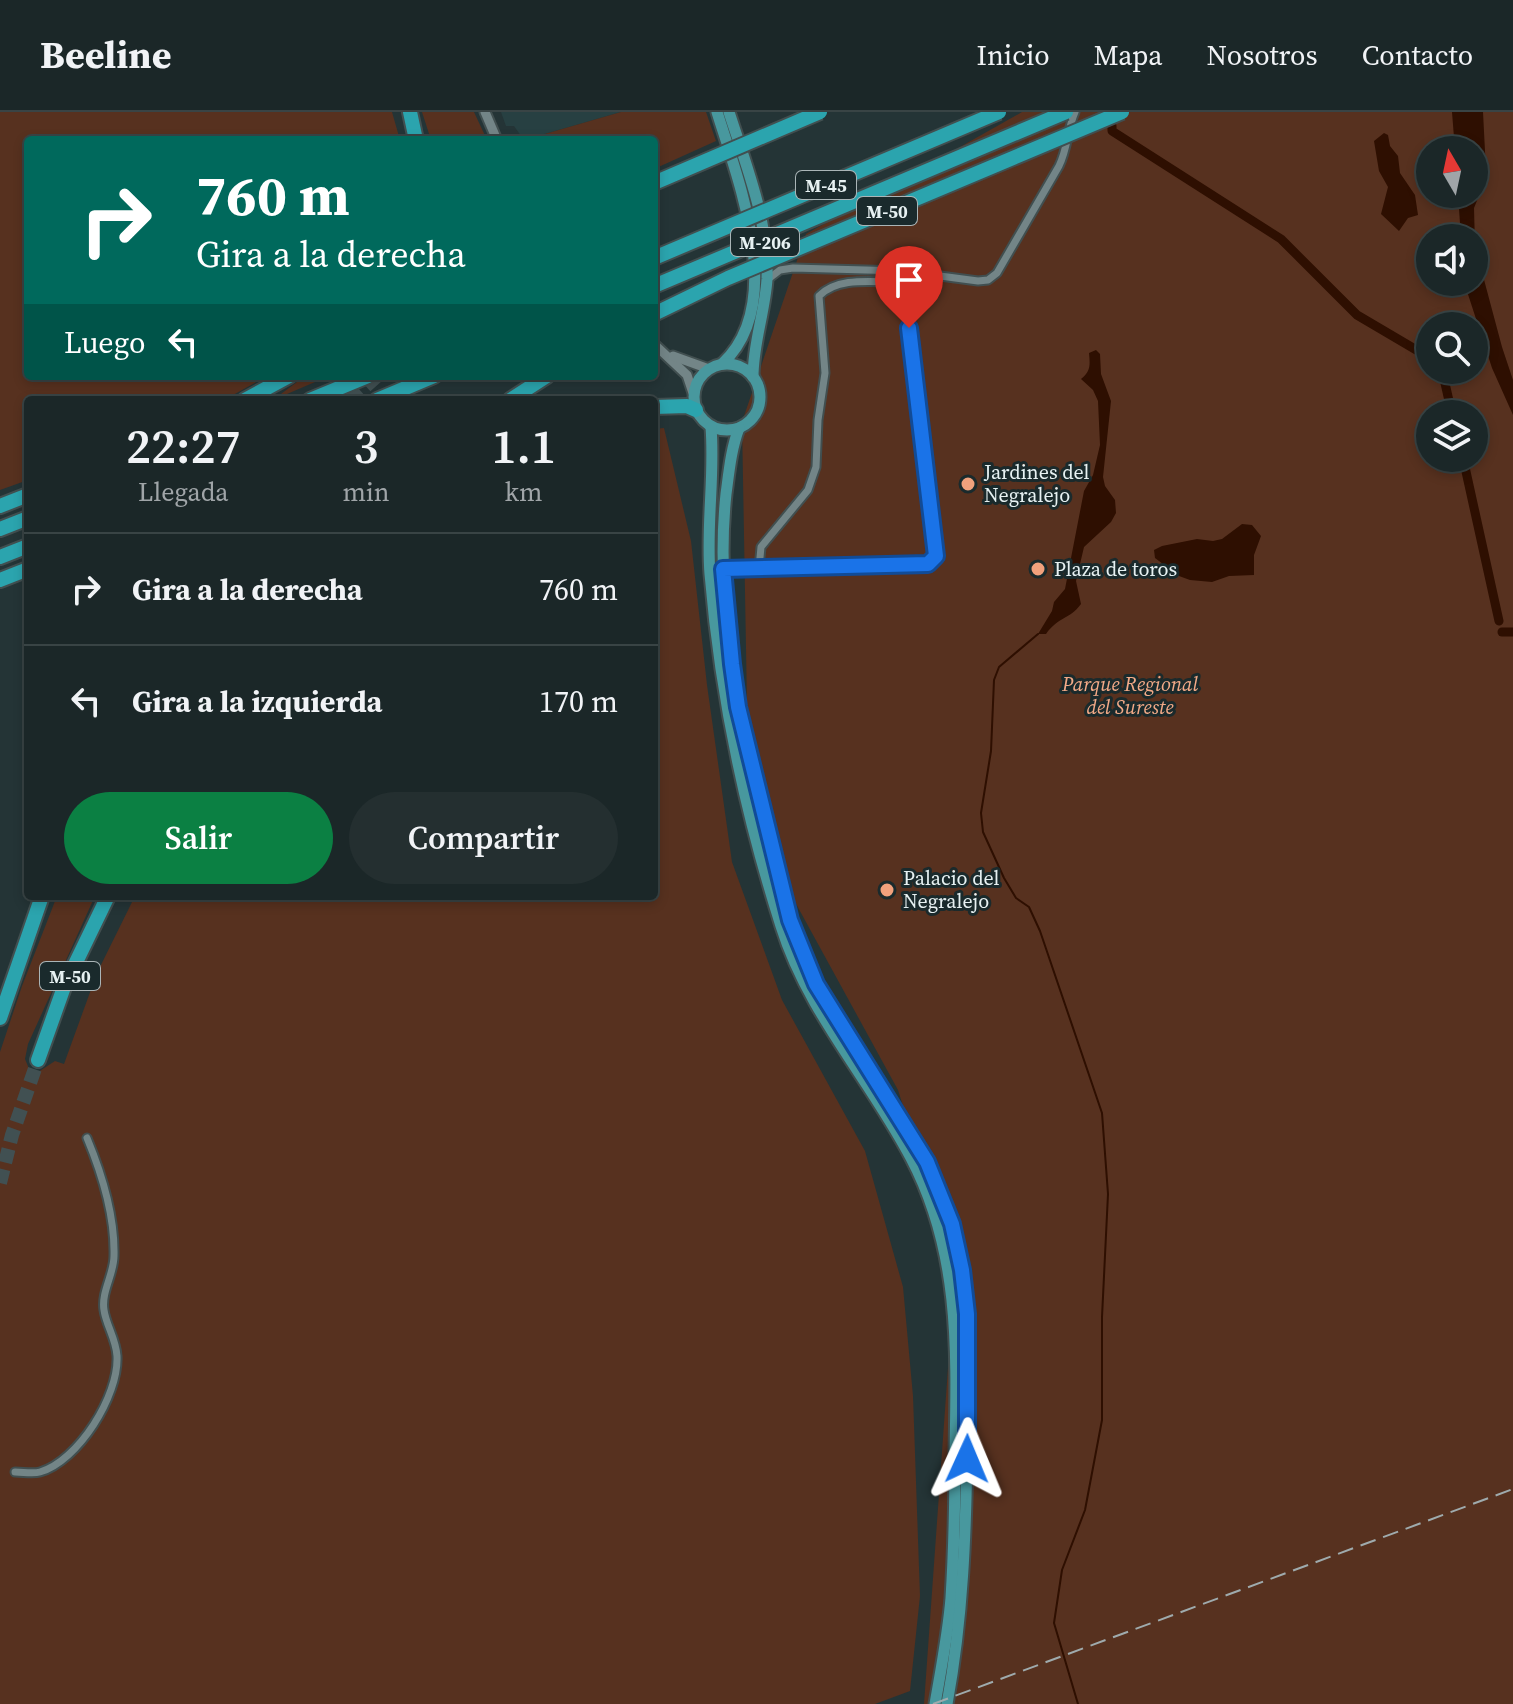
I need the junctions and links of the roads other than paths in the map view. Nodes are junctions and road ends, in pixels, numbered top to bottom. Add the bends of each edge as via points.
1 (410, 112) edge
2 (485, 112) edge
3 (717, 112) edge
4 (729, 112) edge
5 (820, 112) edge
6 (999, 112) edge
7 (1066, 112) edge
8 (1075, 112) edge
9 (1122, 112) edge
10 (415, 136) edge
11 (495, 136) edge
12 (658, 181) edge
13 (766, 245) junction
14 (658, 256) edge
15 (793, 268) junction
16 (902, 271) junction
17 (767, 280) junction
18 (904, 282) junction
19 (658, 284) edge
20 (658, 312) edge
21 (658, 347) edge
22 (666, 353) junction
23 (722, 364) junction
24 (709, 369) junction
25 (753, 377) junction
26 (282, 380) edge
27 (358, 380) edge
28 (424, 380) edge
29 (541, 380) edge
30 (693, 393) junction
31 (252, 396) edge
32 (320, 396) edge
33 (386, 396) edge
34 (516, 396) edge
35 (658, 407) edge
36 (696, 410) junction
37 (711, 427) junction
38 (739, 428) junction
39 (24, 497) edge
40 (0, 506) edge
41 (24, 520) edge
42 (0, 529) edge
43 (24, 548) edge
44 (0, 557) edge
45 (759, 568) junction
46 (723, 569) junction
47 (24, 571) edge
48 (0, 580) edge
49 (41, 900) edge
50 (106, 900) edge
51 (0, 1018) edge
52 (38, 1060) tunnel mouth
53 (87, 1138) dead end
54 (15, 1472) dead end
55 (935, 1704) edge
56 (947, 1704) edge

1 - 10 highway
2 - 11 street
3 - 23 main road, M-206 via 747,214 754,268 746,334
4 - 13 main road, M-206
5 - 12 highway, bridge
6 - 14 highway, M-45, bridge
7 - 19 highway, M-45, bridge
8 - 16 street via 1059,166 997,273 978,281
9 - 20 highway, M-50, bridge
13 - 15 street via 774,258
13 - 17 main road, M-206
15 - 16 street
15 - 17 street
16 - 18 street
17 - 25 main road, M-206
18 - 45 street via 846,283 827,287 819,296 825,373 816,467 808,490 761,547
18 - 45 street via 936,556 928,564
21 - 22 street
22 - 24 street
22 - 30 street via 687,375
23 - 24 main road
23 - 25 main road via 742,368
24 - 30 main road
25 - 38 main road, M-206 via 759,407
26 - 31 highway
27 - 32 highway
28 - 33 highway
29 - 34 highway
30 - 36 main road
35 - 36 highway
36 - 37 main road
37 - 38 main road
37 - 55 main road via 710,570 718,657 743,783 780,925 815,1005 911,1157 945,1248 957,1345 954,1517 951,1600
38 - 46 main road, M-206 via 724,512
39 - 40 highway
41 - 42 highway
43 - 44 highway
45 - 46 street
46 - 56 main road, M-206 via 738,707 790,920 816,984 927,1162 952,1224 962,1270 969,1372 966,1518 962,1603
47 - 48 highway
49 - 51 highway, M-50
50 - 52 highway, M-50 via 64,987
53 - 54 street via 104,1187 114,1257 104,1309 117,1358 112,1387 86,1437 66,1457 39,1473

